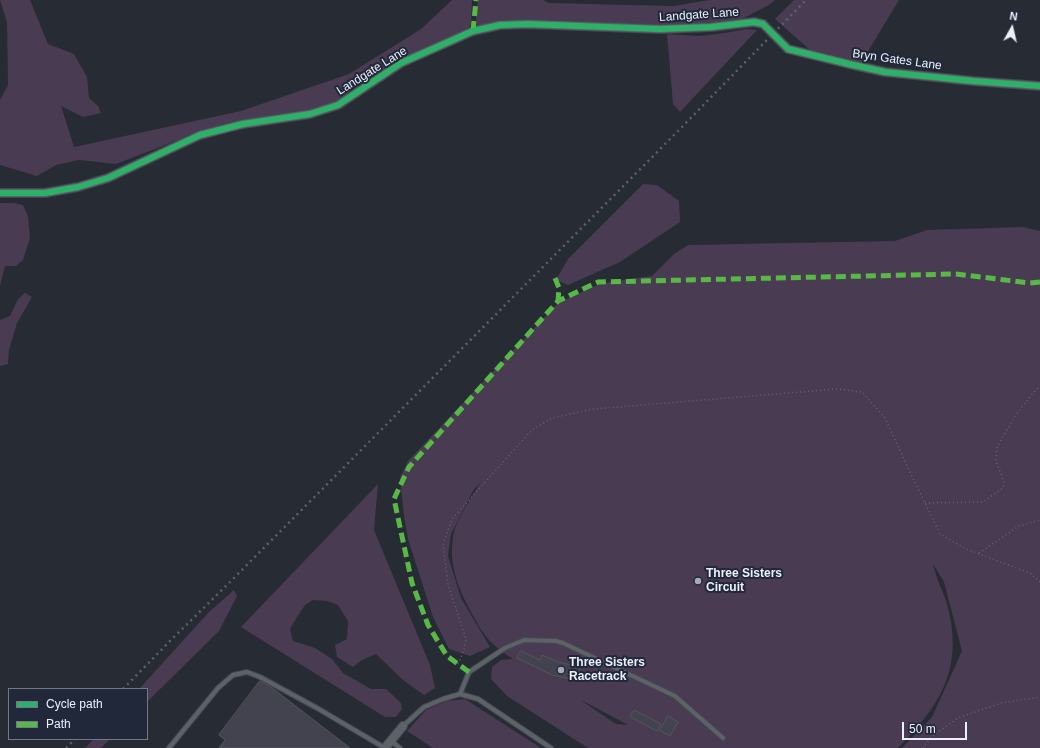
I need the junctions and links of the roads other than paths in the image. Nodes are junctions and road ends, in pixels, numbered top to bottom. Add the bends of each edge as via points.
1 (763, 24) joint
2 (1040, 86) edge
3 (0, 193) edge
4 (460, 694) junction
5 (403, 726) joint
6 (723, 738) dead end
7 (391, 741) junction
8 (169, 748) edge
9 (385, 748) edge
10 (400, 748) edge
11 (551, 748) edge

1 - 2 street, Bryn Gates Lane, bridge via 788,49 849,64 885,72
1 - 3 street, Landgate Lane via 754,22 660,29 527,24 473,31 401,63 338,105 310,114 243,124 200,135 108,178 78,187 45,193
4 - 5 lane via 424,707
4 - 6 lane via 469,672 505,648 524,640 556,641 675,696
4 - 11 lane via 478,699
5 - 7 street
7 - 9 street
7 - 10 lane
8 - 9 lane via 218,688 233,675 247,672 317,708

